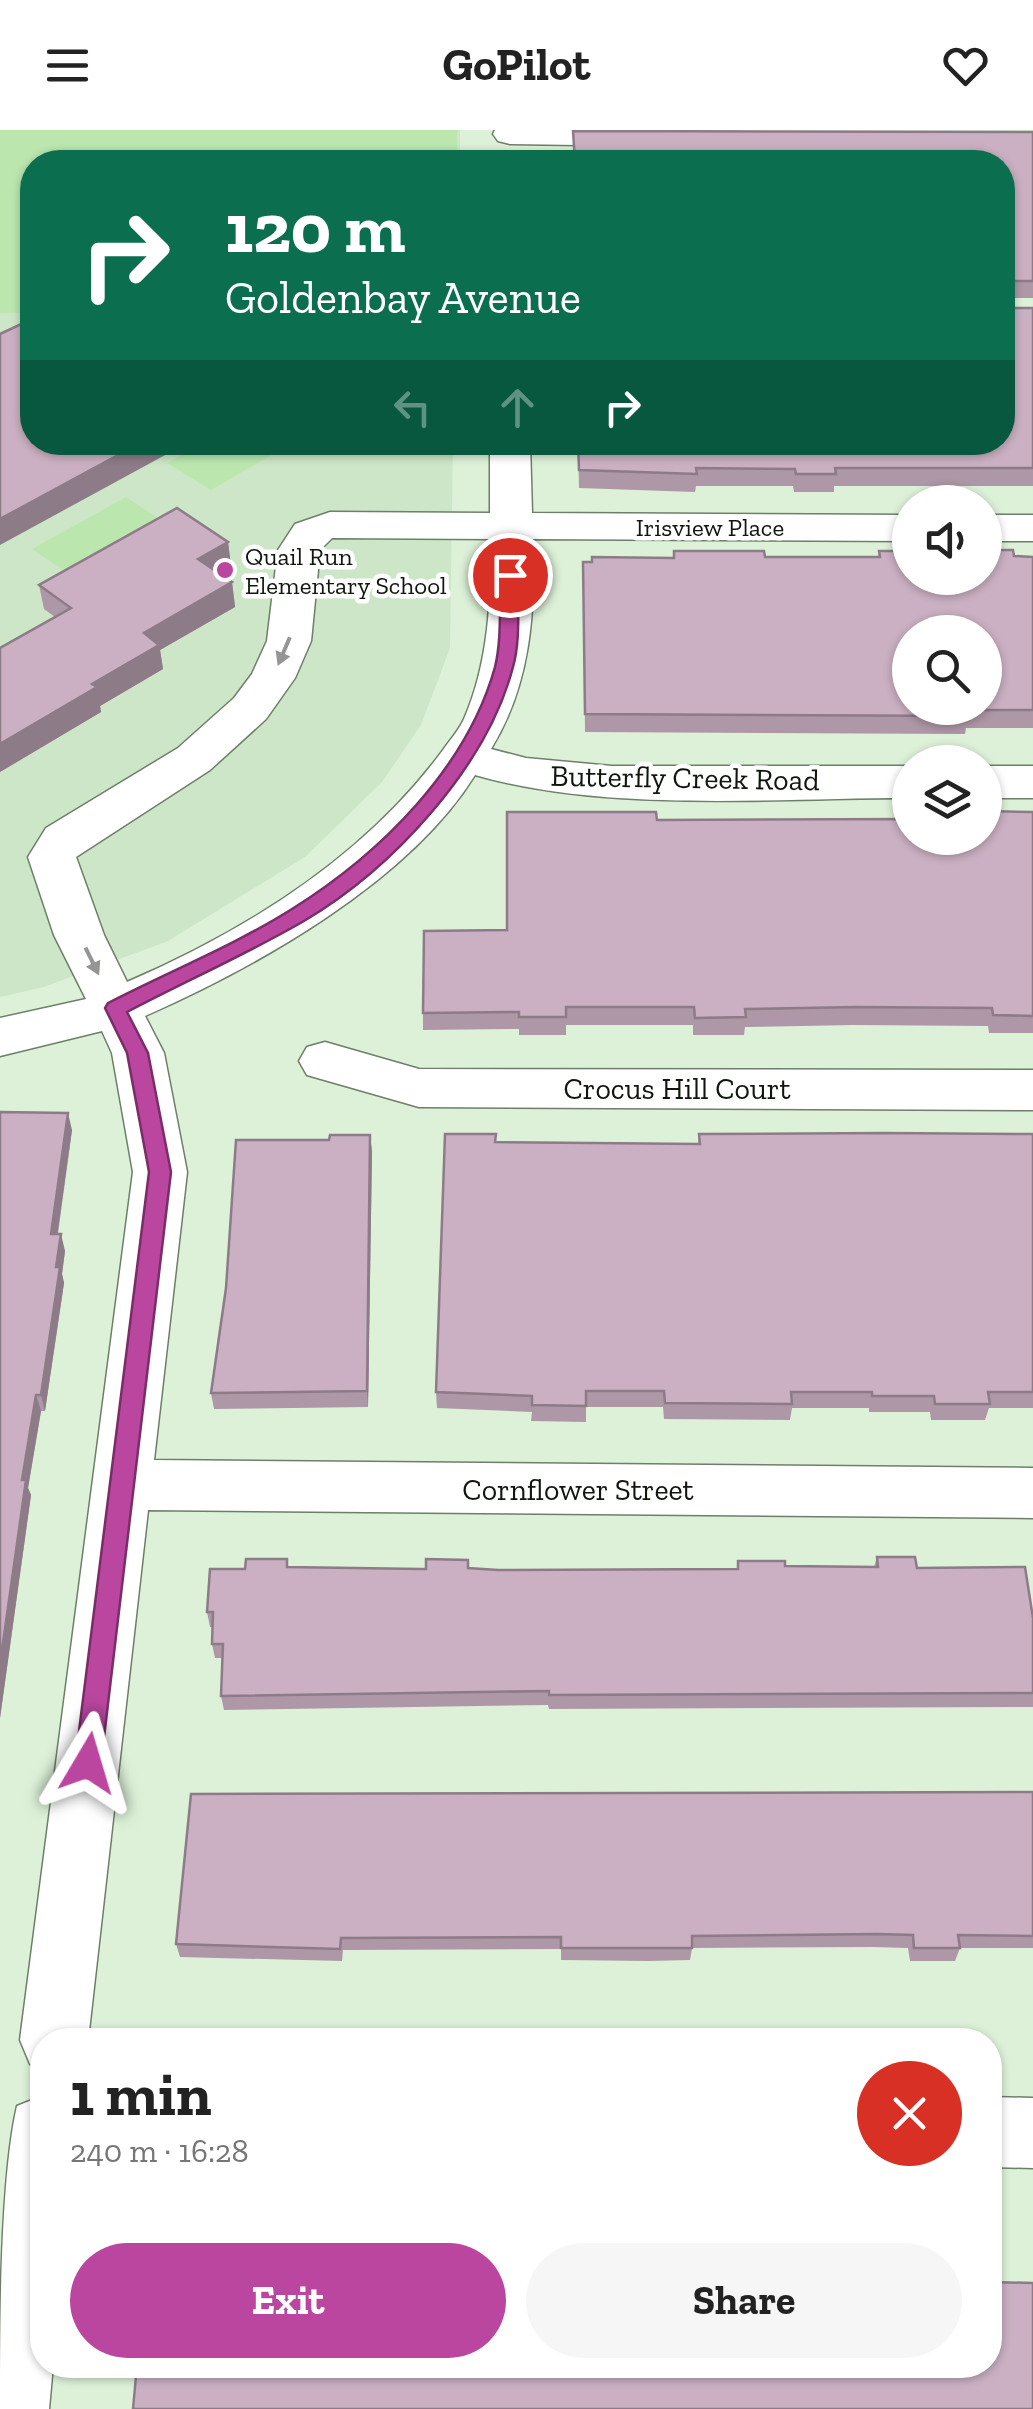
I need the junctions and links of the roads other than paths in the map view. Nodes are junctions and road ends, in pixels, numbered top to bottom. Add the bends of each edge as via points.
1 (677, 136) edge
2 (510, 142) edge
3 (510, 455) edge
4 (510, 528) junction
5 (892, 528) edge
6 (1002, 528) edge
7 (1033, 528) edge
8 (462, 756) junction
9 (892, 782) edge
10 (1002, 782) edge
11 (1033, 782) edge
12 (115, 1008) junction
13 (0, 1037) edge
14 (325, 1061) dead end
15 (1033, 1090) edge
16 (122, 1484) junction
17 (1033, 1492) edge
18 (55, 2028) edge
19 (1002, 2132) edge
20 (1033, 2133) edge
21 (30, 2238) edge
22 (11, 2409) edge

1 - 2 street
3 - 4 street
4 - 5 street, Irisview Place
4 - 8 street via 505,663 484,726
4 -> 12 street, Irisview Place via 330,526 302,538 290,640 238,724 177,774 63,840 52,857
6 - 7 street
8 - 9 street, Butterfly Creek Road via 526,774 612,782
8 - 12 street via 379,854 299,914
10 - 11 street
12 - 13 street
12 - 16 street via 138,1053 160,1172
14 - 15 street, Crocus Hill Court via 419,1088
16 - 17 street, Cornflower Street
16 - 18 street
19 - 20 street
21 - 22 street

